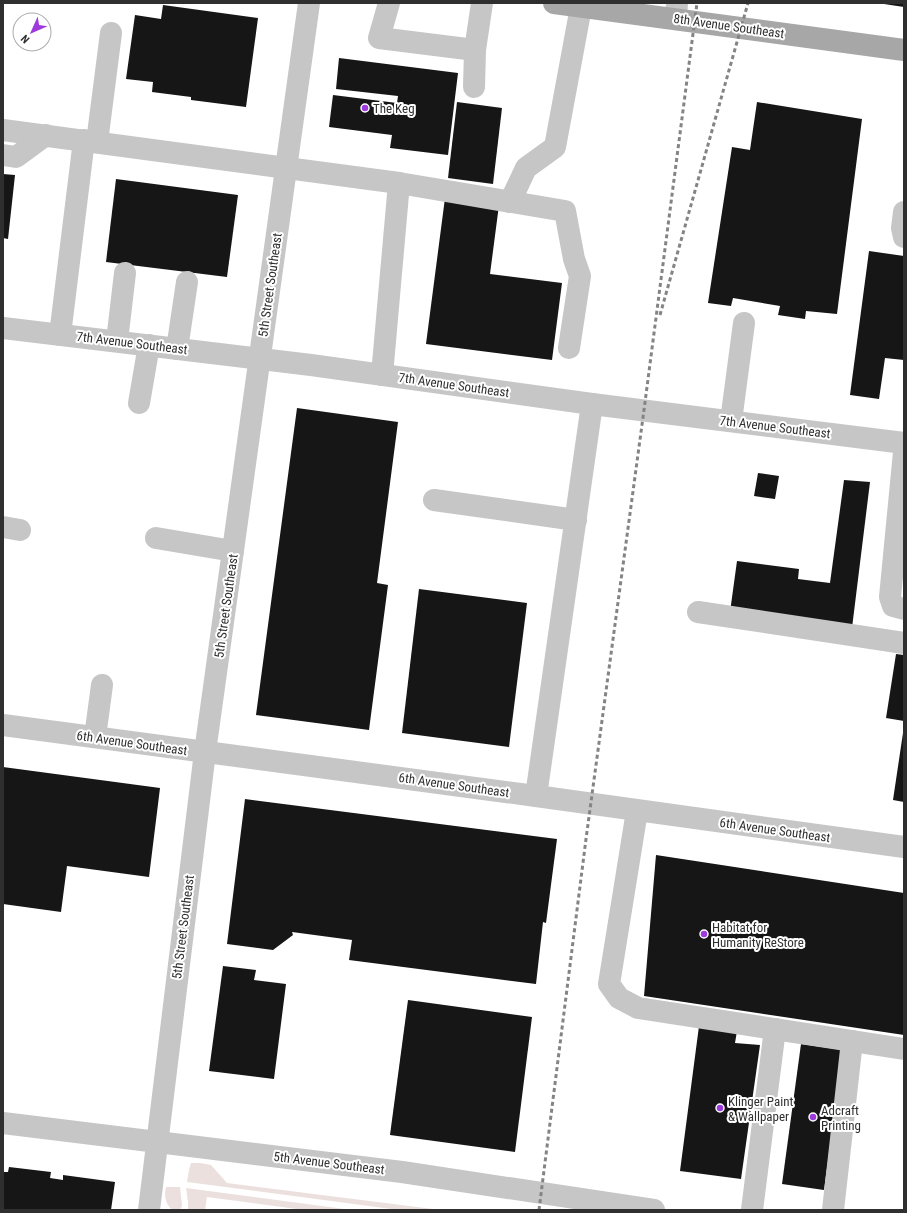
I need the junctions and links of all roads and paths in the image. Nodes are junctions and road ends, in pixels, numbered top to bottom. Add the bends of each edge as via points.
1 (309, 3) edge
2 (389, 3) edge
3 (482, 3) edge
4 (554, 3) edge
5 (581, 7) junction
6 (676, 11) edge
7 (111, 33) dead end
8 (475, 50) junction
9 (904, 50) edge
10 (474, 86) dead end
11 (3, 130) edge
12 (46, 135) junction
13 (91, 141) junction
14 (3, 155) edge
15 (286, 168) junction
16 (399, 183) junction
17 (510, 202) junction
18 (904, 212) edge
19 (904, 237) edge
20 (125, 273) dead end
21 (187, 282) dead end
22 (744, 323) dead end
23 (3, 328) edge
24 (60, 335) junction
25 (117, 341) junction
26 (149, 345) junction
27 (569, 348) dead end
28 (177, 349) junction
29 (260, 359) junction
30 (382, 375) junction
31 (139, 403) dead end
32 (592, 404) junction
33 (731, 421) junction
34 (904, 443) edge
35 (904, 452) edge
36 (434, 500) dead end
37 (576, 520) junction
38 (156, 538) dead end
39 (233, 551) junction
40 (898, 607) edge
41 (698, 612) dead end
42 (904, 643) edge
43 (102, 685) dead end
44 (3, 725) edge
45 (95, 737) junction
46 (205, 752) junction
47 (536, 796) junction
48 (637, 811) junction
49 (904, 847) edge
50 (775, 1029) junction
51 (852, 1041) junction
52 (904, 1049) edge
53 (3, 1123) edge
54 (157, 1142) junction
55 (149, 1210) edge
56 (654, 1210) edge
57 (752, 1210) edge
58 (833, 1210) edge

1 - 15 street, 5th Street Southeast
2 - 8 street via 379,38
3 - 8 street
4 - 5 main road, 8th Avenue Southeast
5 - 6 main road, 8th Avenue Southeast
5 - 17 street via 555,147 526,168
6 - 9 main road, 8th Avenue Southeast
7 - 13 street
8 - 10 street
11 - 12 street
12 - 13 street
12 - 14 street via 16,157
13 - 15 street
13 - 24 street
15 - 16 street
15 - 29 street, 5th Street Southeast
16 - 17 street
16 - 30 street
17 - 27 street via 565,211 574,259 580,276
18 - 19 street
20 - 25 street
21 - 28 street
22 - 33 street
23 - 24 street, 7th Avenue Southeast
24 - 25 street, 7th Avenue Southeast
25 - 26 street, 7th Avenue Southeast
26 - 28 street, 7th Avenue Southeast
26 - 31 street
28 - 29 street, 7th Avenue Southeast
29 - 30 street, 7th Avenue Southeast
29 - 39 street, 5th Street Southeast
30 - 32 street, 7th Avenue Southeast
32 - 33 street, 7th Avenue Southeast
32 - 37 street
33 - 34 street, 7th Avenue Southeast
35 - 40 street via 890,597
36 - 37 street
37 - 47 street
38 - 39 street
39 - 46 street, 5th Street Southeast
41 - 42 street
43 - 45 street
44 - 45 street, 6th Avenue Southeast
45 - 46 street, 6th Avenue Southeast
46 - 47 street, 6th Avenue Southeast
46 - 54 street, 5th Street Southeast
47 - 48 street, 6th Avenue Southeast
48 - 49 street, 6th Avenue Southeast
48 - 50 street via 609,984 619,998 638,1008
50 - 51 street
50 - 57 street
51 - 52 street
51 - 58 street
53 - 54 street, 5th Avenue Southeast
54 - 55 street, 5th Street Southeast
54 - 56 street, 5th Avenue Southeast via 402,1172

